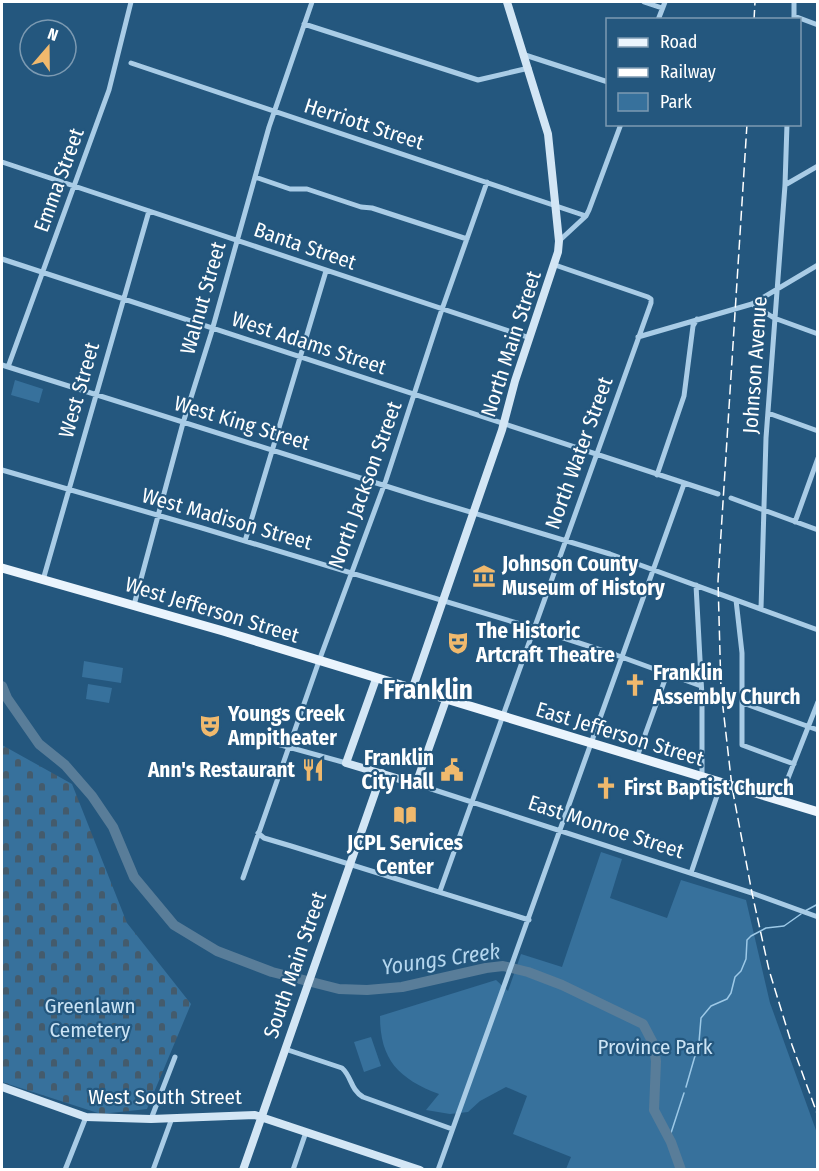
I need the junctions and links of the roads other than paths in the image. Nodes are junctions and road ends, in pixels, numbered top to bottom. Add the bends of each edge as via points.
1 (131, 2) edge
2 (312, 2) edge
3 (507, 2) edge
4 (644, 2) edge
5 (794, 2) edge
6 (663, 5) edge
7 (794, 18) edge
8 (801, 20) edge
9 (304, 24) junction
10 (818, 25) edge
11 (525, 55) junction
12 (131, 63) dead end
13 (529, 68) junction
14 (606, 81) edge
15 (274, 111) junction
16 (620, 126) edge
17 (787, 126) edge
18 (2, 162) edge
19 (818, 166) edge
20 (255, 177) junction
21 (487, 182) junction
22 (785, 185) junction
23 (74, 186) junction
24 (556, 205) junction
25 (149, 211) junction
26 (586, 216) junction
27 (467, 239) junction
28 (237, 241) junction
29 (559, 241) junction
30 (2, 259) edge
31 (555, 265) junction
32 (818, 265) edge
33 (326, 270) junction
34 (42, 272) junction
35 (776, 289) junction
36 (123, 299) junction
37 (752, 304) junction
38 (442, 309) junction
39 (774, 318) junction
40 (697, 319) junction
41 (213, 328) junction
42 (818, 334) edge
43 (638, 337) junction
44 (530, 338) junction
45 (300, 357) junction
46 (2, 365) edge
47 (8, 368) junction
48 (95, 394) junction
49 (415, 395) junction
50 (768, 413) junction
51 (183, 423) junction
52 (504, 424) junction
53 (818, 431) edge
54 (273, 450) junction
55 (597, 454) junction
56 (818, 458) edge
57 (2, 470) edge
58 (657, 475) junction
59 (684, 484) junction
60 (383, 485) junction
61 (68, 489) junction
62 (718, 494) dead end
63 (731, 498) dead end
64 (764, 510) junction
65 (474, 513) junction
66 (158, 516) junction
67 (795, 522) junction
68 (818, 530) edge
69 (566, 540) junction
70 (245, 542) junction
71 (2, 568) edge
72 (654, 570) junction
73 (352, 573) junction
74 (43, 580) junction
75 (696, 585) junction
76 (736, 600) junction
77 (443, 601) junction
78 (134, 605) junction
79 (761, 609) junction
80 (535, 628) junction
81 (818, 630) edge
82 (623, 658) junction
83 (319, 661) junction
84 (667, 674) junction
85 (376, 679) junction
86 (701, 686) junction
87 (412, 690) junction
88 (446, 700) junction
89 (818, 702) edge
90 (743, 703) junction
91 (502, 717) junction
92 (809, 726) junction
93 (818, 730) edge
94 (252, 737) dead end
95 (592, 743) junction
96 (289, 748) junction
97 (637, 757) junction
98 (346, 763) junction
99 (794, 764) junction
100 (382, 773) junction
101 (702, 778) junction
102 (416, 784) junction
103 (721, 784) junction
104 (779, 801) junction
105 (472, 803) junction
106 (818, 812) edge
107 (560, 831) junction
108 (258, 833) junction
109 (349, 864) junction
110 (691, 873) junction
111 (243, 878) dead end
112 (440, 891) junction
113 (817, 917) edge
114 (529, 920) junction
115 (285, 1049) junction
116 (175, 1057) dead end
117 (2, 1087) edge
118 (86, 1117) junction
119 (262, 1117) junction
120 (172, 1118) junction
121 (151, 1119) junction
122 (452, 1129) junction
123 (306, 1132) junction
124 (65, 1170) edge
125 (153, 1170) edge
126 (243, 1170) edge
127 (293, 1170) edge
128 (420, 1170) edge
129 (438, 1170) edge

1 - 23 street, Emma Street via 109,90
2 - 9 street, Walnut Street
3 - 11 street, North Main Street
4 - 6 street
5 - 7 street
8 - 10 street
9 - 13 street via 478,80
9 - 15 street, Walnut Street
11 - 13 street, North Main Street
11 - 14 street
12 - 15 street, Herriott Street
13 - 24 street, North Main Street via 548,134
15 - 20 street, Walnut Street
15 - 21 street, Herriott Street
16 - 26 street
17 - 22 street, Johnson Avenue
18 - 23 street, Banta Street
19 - 22 street
20 - 27 street via 290,189 311,190
20 - 28 street, Walnut Street
21 - 24 street, Herriott Street
21 - 27 street, North Jackson Street
22 - 35 street, Johnson Avenue
23 - 25 street, Banta Street
23 - 34 street, Emma Street
24 - 26 street, Herriott Street
24 - 29 street, North Main Street
25 - 28 street, Banta Street
25 - 36 street, West Street
26 - 29 street
27 - 38 street, North Jackson Street
28 - 33 street, Banta Street
28 - 41 street, Walnut Street
29 - 31 street, North Main Street
30 - 34 street, West Adams Street
31 - 43 street, North Water Street via 650,298
31 - 44 street, North Main Street
32 - 35 street
33 - 38 street, Banta Street
33 - 45 street
34 - 36 street, West Adams Street
34 - 47 street, Emma Street
35 - 37 street
35 - 39 street, Johnson Avenue
36 - 41 street, West Adams Street
36 - 48 street, West Street
37 - 39 street
37 - 40 street
38 - 44 street, Banta Street
38 - 49 street, North Jackson Street
39 - 42 street
39 - 50 street, Johnson Avenue
40 - 43 street
40 - 58 street via 684,396
41 - 45 street, West Adams Street
41 - 51 street, Walnut Street
43 - 55 street, North Water Street
44 - 52 street, North Main Street
45 - 49 street, West Adams Street
45 - 54 street
46 - 47 street, West King Street
47 - 48 street, West King Street
48 - 51 street, West King Street
48 - 61 street, West Street
49 - 52 street, West Adams Street
49 - 60 street, North Jackson Street
50 - 53 street
50 - 64 street, Johnson Avenue
51 - 54 street, West King Street
51 - 66 street, Walnut Street
52 - 55 street, West Adams Street
52 - 65 street, North Main Street
54 - 60 street, West King Street
54 - 70 street
55 - 58 street, West Adams Street
55 - 69 street, North Water Street
56 - 67 street
57 - 61 street, West Madison Street
58 - 59 street, West Adams Street
59 - 62 street, West Adams Street
59 - 72 street
60 - 65 street, West King Street
60 - 73 street, North Jackson Street
61 - 66 street, West Madison Street
61 - 74 street, West Street
63 - 64 street
64 - 67 street
64 - 79 street, Johnson Avenue
65 - 69 street, West King Street
65 - 77 street, North Main Street
66 - 70 street, West Madison Street
66 - 78 street, Walnut Street
67 - 68 street
69 - 72 street, West King Street
69 - 80 street, North Water Street
70 - 73 street, West Madison Street
71 - 74 main road, West Jefferson Street
72 - 75 street, West King Street
72 - 82 street
73 - 77 street, West Madison Street
73 - 83 street, North Jackson Street
74 - 78 main road, West Jefferson Street
75 - 76 street, West King Street
75 - 86 street
76 - 79 street, West King Street
76 - 90 street
77 - 80 street, West Madison Street
77 - 87 street, North Main Street
78 - 83 main road, West Jefferson Street
79 - 81 street, West King Street
80 - 82 street, West Madison Street
80 - 91 street, North Water Street
82 - 84 street, West Madison Street
82 - 95 street
83 - 85 main road, West Jefferson Street
83 - 96 street, North Jackson Street
84 - 86 street, West Madison Street
84 - 97 street
85 - 87 main road, West Jefferson Street
85 - 98 street
86 - 101 street
87 - 88 main road, East Jefferson Street
88 - 91 main road, East Jefferson Street
88 - 102 street
89 - 92 street
90 - 92 street
90 - 99 street via 742,745
91 - 95 main road, East Jefferson Street
91 - 105 street, North Water Street
92 - 93 street
92 - 99 street
94 - 96 street
95 - 97 main road, East Jefferson Street
95 - 107 street
96 - 98 street
96 - 108 street, North Jackson Street
97 - 101 main road, East Jefferson Street
98 - 100 street, East Monroe Street
99 - 104 street
100 - 102 street, East Monroe Street
100 - 109 street, South Main Street
101 - 103 main road, East Jefferson Street
102 - 105 street, East Monroe Street
103 - 104 main road, East Jefferson Street
103 - 110 street
104 - 106 main road, East Jefferson Street
105 - 107 street, East Monroe Street
105 - 112 street, North Water Street
107 - 110 street, East Monroe Street
107 - 114 street
108 - 109 street
108 - 111 street, North Jackson Street
109 - 112 street
109 - 115 street, South Main Street
110 - 113 street, East Monroe Street
112 - 114 street
114 - 122 street
115 - 119 street, South Main Street
115 - 122 street via 342,1068 355,1092 363,1097
116 - 121 street
117 - 118 street, West South Street
118 - 121 street, West South Street
118 - 124 street
119 - 120 street, West South Street
119 - 123 street, West South Street
119 - 126 street, South Main Street
120 - 121 street, West South Street
120 - 125 street
122 - 129 street
123 - 127 street
123 - 128 street, West South Street

